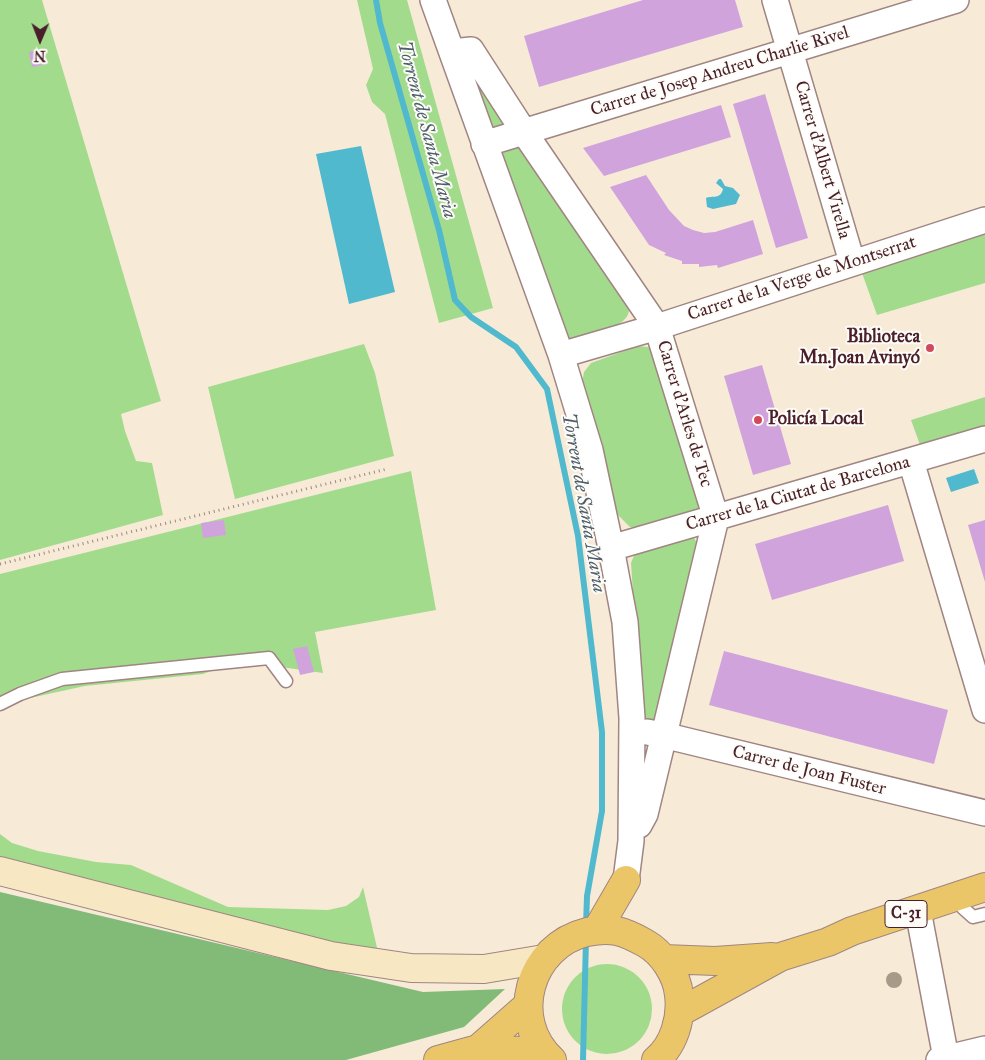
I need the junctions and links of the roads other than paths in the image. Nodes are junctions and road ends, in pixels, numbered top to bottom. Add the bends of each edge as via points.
1 (433, 0) edge
2 (775, 0) edge
3 (956, 0) edge
4 (790, 50) junction
5 (452, 52) junction
6 (524, 132) junction
7 (484, 144) junction
8 (985, 220) edge
9 (852, 262) junction
10 (657, 327) junction
11 (562, 355) junction
12 (985, 439) edge
13 (910, 461) junction
14 (716, 518) junction
15 (611, 548) junction
16 (286, 681) dead end
17 (983, 698) edge
18 (0, 704) edge
19 (632, 731) junction
20 (664, 734) junction
21 (985, 813) edge
22 (632, 841) junction
23 (0, 872) edge
24 (626, 880) junction
25 (985, 887) edge
26 (978, 908) edge
27 (920, 921) junction
28 (587, 932) junction
29 (633, 936) junction
30 (828, 942) junction
31 (780, 957) junction
32 (544, 959) junction
33 (664, 959) junction
34 (528, 1005) junction
35 (680, 1012) junction
36 (478, 1049) junction
37 (985, 1049) edge
38 (548, 1056) edge
39 (943, 1059) edge
40 (438, 1060) edge
41 (656, 1060) edge

1 - 5 street
2 - 4 street, Carrer d'Albert Virella
3 - 4 street, Carrer de Josep Andreu Charlie Rivel
4 - 6 street, Carrer de Josep Andreu Charlie Rivel
4 - 9 street, Carrer d'Albert Virella
5 - 6 street, Carrer d'Arles de Tec via 471,50
5 - 7 street
6 - 7 street, Carrer de Josep Andreu Charlie Rivel
6 - 10 street, Carrer d'Arles de Tec
7 - 11 street
8 - 9 street, Carrer de la Verge de Montserrat
9 - 10 street, Carrer de la Verge de Montserrat
10 - 11 street, Carrer de la Verge de Montserrat
10 - 14 street, Carrer d'Arles de Tec
11 - 15 street via 590,450
12 - 13 street, Carrer de la Ciutat de Barcelona
13 - 14 street, Carrer de la Ciutat de Barcelona
13 - 17 street
14 - 15 street, Carrer de la Ciutat de Barcelona
14 - 20 street
15 - 19 street via 624,622
16 - 18 lane via 269,658 62,679
19 - 20 street, Carrer de Joan Fuster
19 - 22 street
20 - 21 street, Carrer de Joan Fuster
20 - 22 street via 645,814
22 - 24 street
23 - 32 main road via 331,956 412,968 484,969
24 - 28 main road
24 - 29 main road
25 - 30 main road, C-31
26 - 27 main road, C-31
27 - 30 main road, C-31 via 855,939
27 - 39 street
28 - 29 main road via 617,931
28 - 32 main road via 559,944
29 - 33 main road via 651,946
30 - 31 main road, C-31
31 - 33 main road, C-31 via 715,961
31 - 35 main road, C-31
32 - 34 main road via 532,981
33 - 35 main road via 679,993
34 - 36 main road
34 - 38 main road via 532,1030
35 - 41 main road via 674,1035
36 - 38 main road
36 - 40 main road
37 - 39 street

